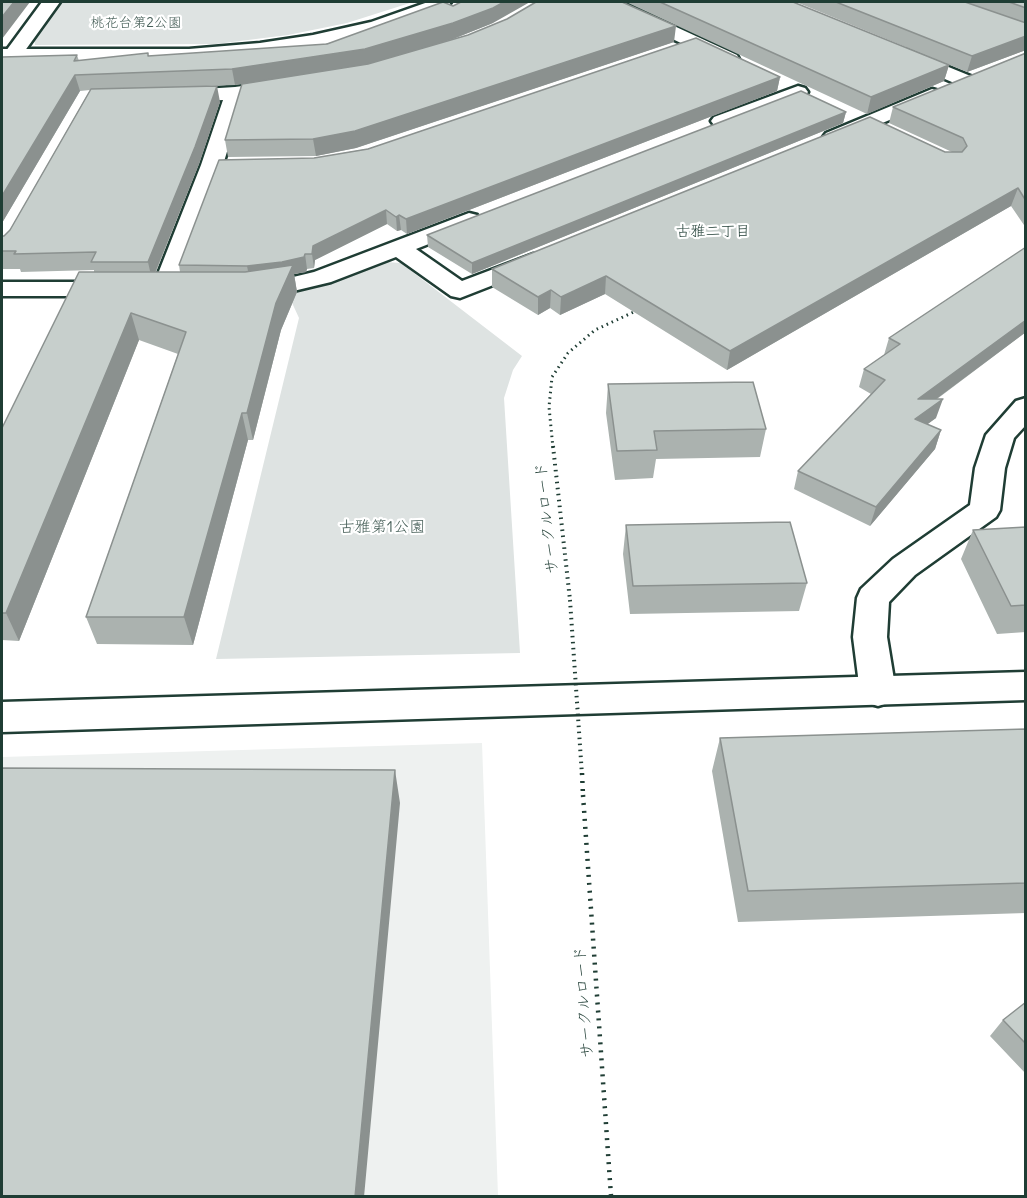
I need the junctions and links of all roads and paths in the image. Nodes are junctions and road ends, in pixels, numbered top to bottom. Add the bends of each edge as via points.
1 (51, 2) edge
2 (442, 2) edge
3 (609, 2) edge
4 (696, 43) junction
5 (892, 50) edge
6 (674, 51) edge
7 (5, 60) edge
8 (747, 67) edge
9 (986, 73) edge
10 (966, 81) junction
11 (303, 83) edge
12 (798, 91) edge
13 (235, 93) junction
14 (156, 97) edge
15 (837, 110) edge
16 (876, 129) junction
17 (698, 130) edge
18 (811, 146) edge
19 (487, 213) edge
20 (398, 247) junction
21 (548, 255) edge
22 (2, 289) edge
23 (228, 290) edge
24 (648, 305) edge
25 (1026, 407) edge
26 (1026, 686) edge
27 (878, 692) junction
28 (2, 717) edge
29 (612, 1197) edge

1 - 7 street
2 - 7 street via 375,26 260,49
3 - 4 street
4 - 6 street
4 - 8 street
5 - 10 street
9 - 10 street
10 - 16 street
11 - 13 street
12 - 17 street
13 - 14 street
13 - 22 street via 223,165 174,289
15 - 16 street
16 - 18 street
19 - 20 street
20 - 21 street via 460,291
20 - 23 street via 322,277 285,286
24 - 29 path, サークルロード, bridge via 595,330 568,353 552,377 549,407 570,600
25 - 27 street via 1000,435 990,468 985,510 904,567 873,598 870,638
26 - 27 street
27 - 28 street

